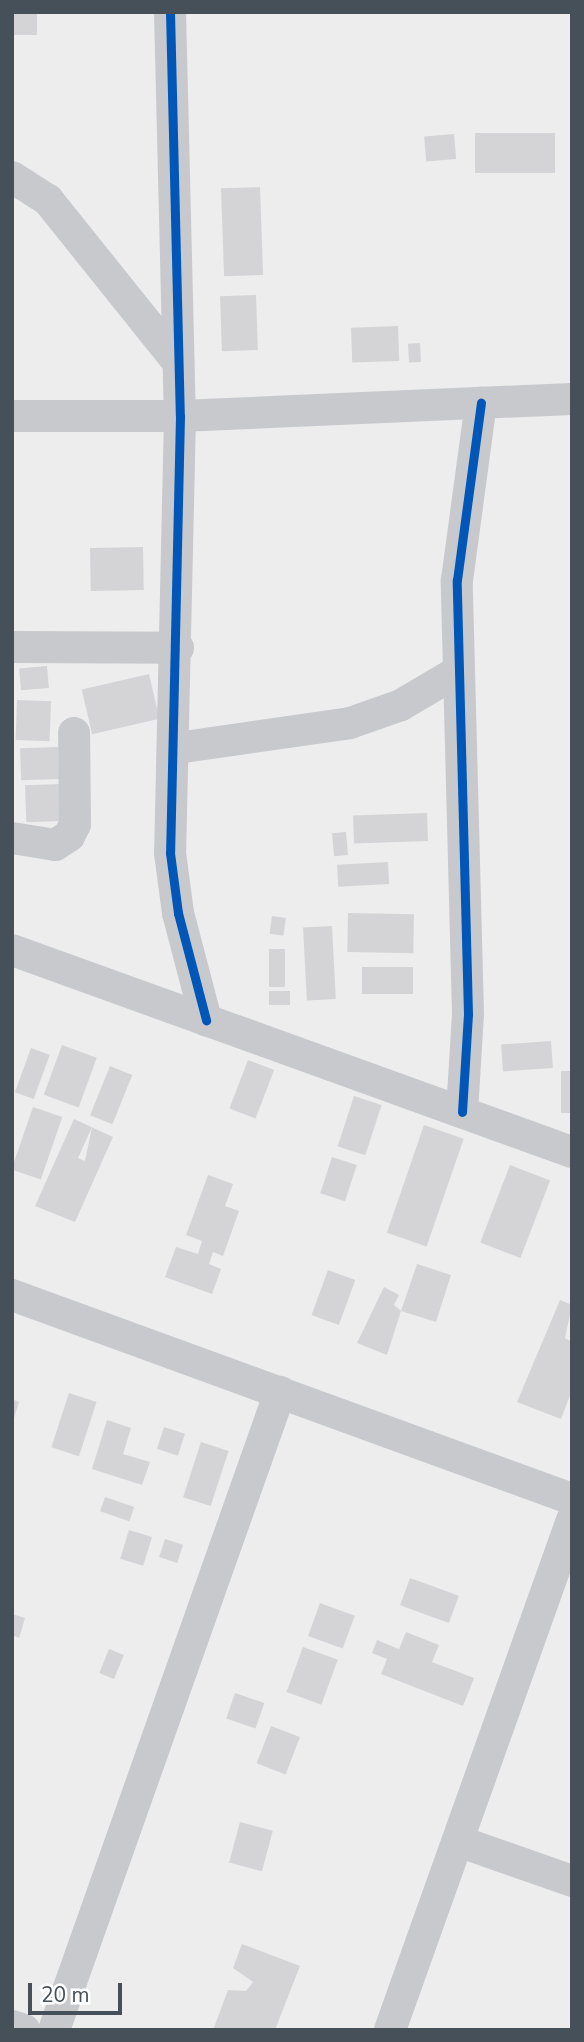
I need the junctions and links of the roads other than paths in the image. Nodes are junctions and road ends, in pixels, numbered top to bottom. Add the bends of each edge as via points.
1 (170, 12) edge
2 (12, 177) edge
3 (178, 362) junction
4 (572, 399) edge
5 (481, 403) junction
6 (12, 416) edge
7 (180, 416) junction
8 (12, 647) edge
9 (178, 648) junction
10 (457, 672) junction
11 (75, 733) dead end
12 (177, 748) junction
13 (12, 838) edge
14 (12, 950) edge
15 (206, 1020) junction
16 (463, 1112) junction
17 (572, 1152) edge
18 (12, 1295) edge
19 (279, 1392) junction
20 (572, 1499) edge
21 (572, 1520) edge
22 (458, 1841) junction
23 (572, 1881) edge
24 (12, 2025) edge
25 (24, 2030) edge
26 (54, 2030) edge
27 (390, 2030) edge

1 - 3 street
2 - 3 street via 48,200
3 - 7 street
4 - 5 street
5 - 7 street
5 - 10 street via 457,580
6 - 7 street
7 - 9 street
8 - 9 street
9 - 12 street
10 - 12 street via 401,705 351,723
10 - 16 street via 468,1014
11 - 13 street via 75,824 69,836 55,845
12 - 15 street via 172,880
14 - 15 street
15 - 16 street
16 - 17 street
18 - 19 street
19 - 20 street
19 - 26 street
21 - 22 street
22 - 23 street
22 - 27 street
24 - 25 street

